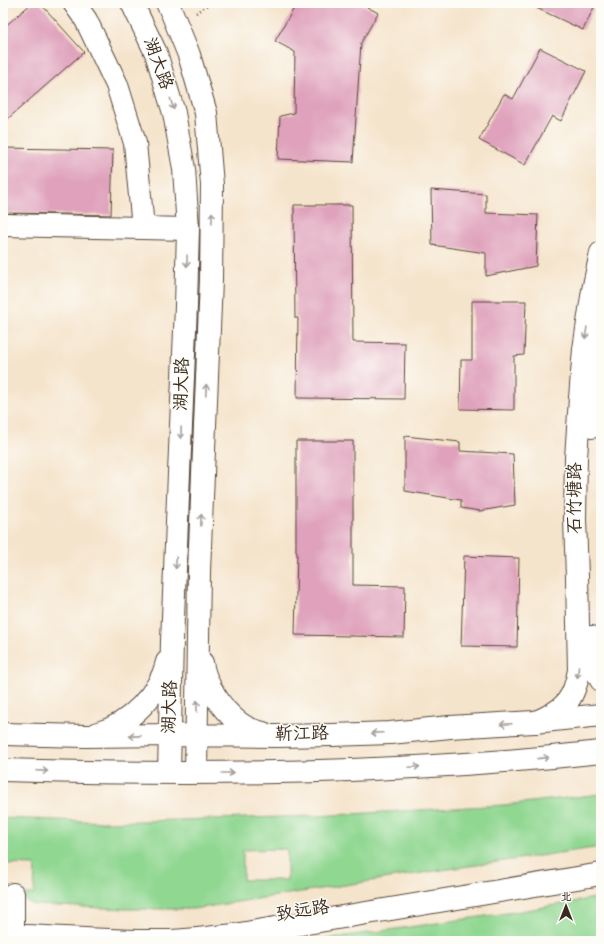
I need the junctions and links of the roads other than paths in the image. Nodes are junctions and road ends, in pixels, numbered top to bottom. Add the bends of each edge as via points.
1 (74, 3) edge
2 (132, 3) edge
3 (167, 3) edge
4 (3, 225) edge
5 (143, 228) junction
6 (188, 229) junction
7 (601, 253) edge
8 (601, 343) edge
9 (172, 641) junction
10 (198, 642) junction
11 (601, 680) edge
12 (601, 715) edge
13 (534, 722) junction
14 (3, 734) edge
15 (170, 735) junction
16 (85, 736) junction
17 (196, 736) junction
18 (278, 736) junction
19 (601, 752) edge
20 (3, 770) edge
21 (169, 773) junction
22 (196, 773) junction
23 (601, 863) edge
24 (601, 874) edge
25 (13, 894) dead end
26 (14, 932) edge

1 - 5 main road via 86,20 117,85 133,136
2 -> 6 main road, 湖大路 via 156,53 174,113 184,169
10 -> 3 main road via 212,185 206,112 189,55
4 - 5 main road
5 - 6 main road
6 -> 9 main road, 湖大路
7 -> 13 main road, 石竹塘路 via 584,349 576,458 579,670 577,684 562,707 552,715
8 - 11 main road, 石竹塘路 via 589,488 589,546 593,655 594,666
9 - 15 main road, 湖大路
9 - 16 main road via 159,684 147,700 118,725
17 -> 10 main road
10 - 18 main road via 208,683 226,711 246,727
12 - 13 main road, 靳江路
13 -> 18 main road, 靳江路 via 390,733
14 - 16 main road, 靳江路
15 -> 16 main road, 靳江路
15 - 17 main road, 靳江路
15 - 21 main road, 湖大路
17 - 18 main road, 靳江路
17 - 22 main road
22 -> 19 main road via 428,766
20 -> 21 main road
21 - 22 main road
23 - 26 main road, 致远路 via 220,924
24 - 26 main road via 206,938 134,941
25 - 26 main road

